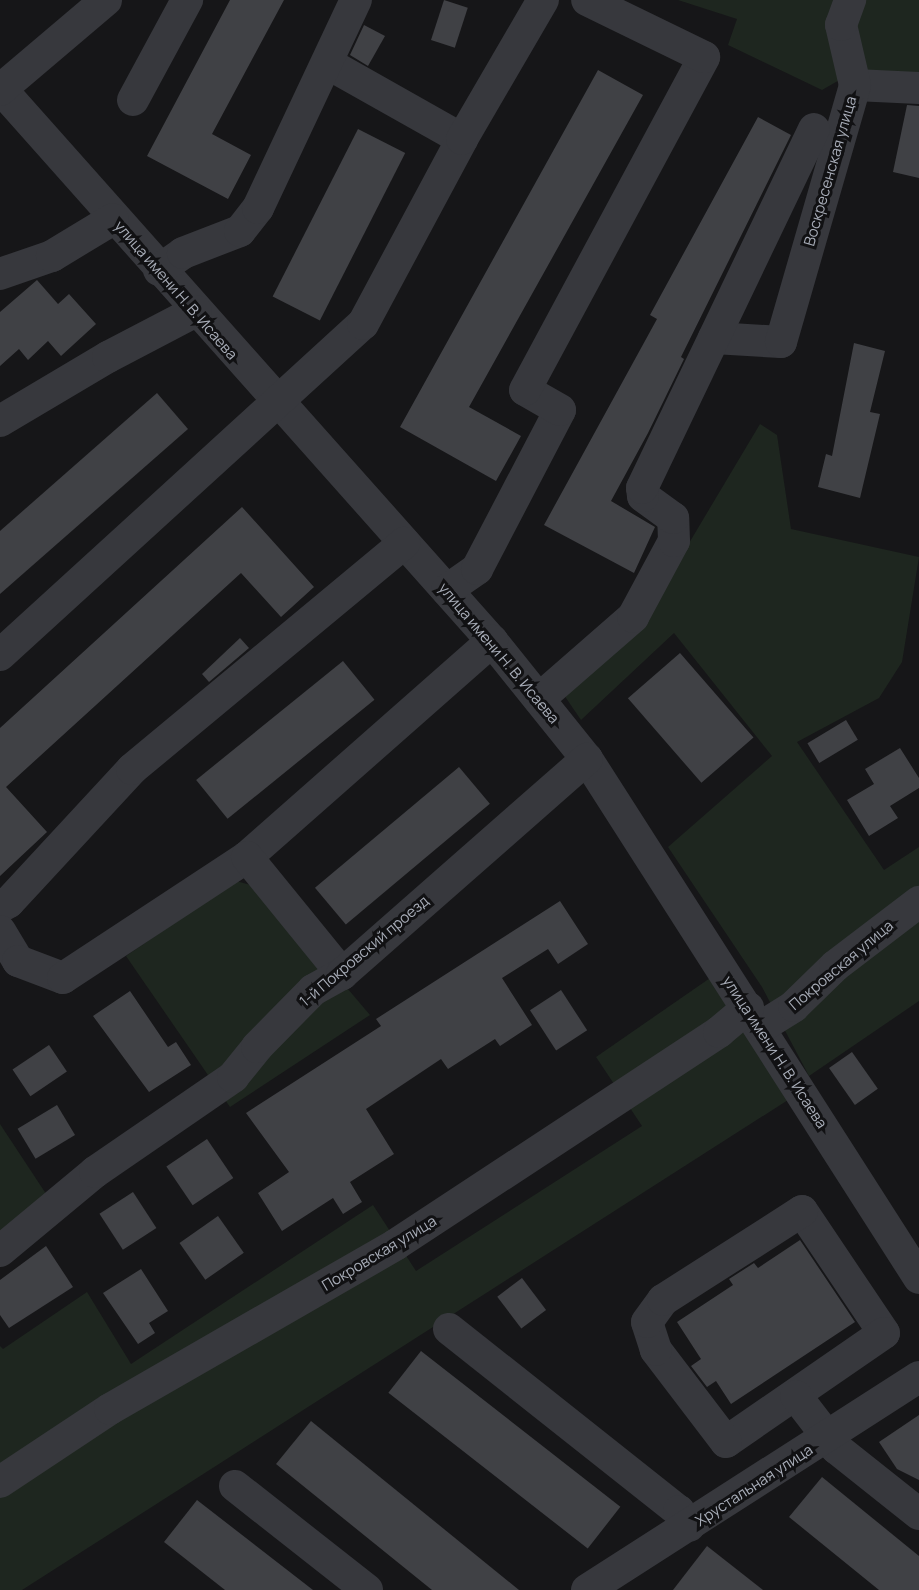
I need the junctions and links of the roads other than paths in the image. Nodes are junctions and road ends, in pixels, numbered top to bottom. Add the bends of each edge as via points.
1 (106, 0) edge
2 (187, 0) edge
3 (356, 0) edge
4 (543, 0) edge
5 (587, 0) edge
6 (850, 0) edge
7 (327, 63) junction
8 (855, 85) junction
9 (919, 88) edge
10 (0, 89) edge
11 (133, 100) dead end
12 (814, 129) dead end
13 (462, 139) junction
14 (113, 219) junction
15 (159, 270) junction
16 (0, 274) edge
17 (196, 311) junction
18 (714, 338) junction
19 (275, 402) junction
20 (0, 421) edge
21 (404, 543) junction
22 (447, 590) junction
23 (492, 641) junction
24 (0, 655) edge
25 (539, 699) junction
26 (587, 759) junction
27 (247, 857) junction
28 (919, 902) edge
29 (0, 907) edge
30 (0, 932) edge
31 (9, 967) edge
32 (342, 974) junction
33 (755, 1018) junction
34 (0, 1251) edge
35 (919, 1278) edge
36 (449, 1329) dead end
37 (919, 1377) edge
38 (796, 1396) junction
39 (828, 1437) junction
40 (0, 1482) edge
41 (235, 1486) dead end
42 (919, 1514) edge
43 (688, 1526) junction
44 (604, 1586) edge
45 (367, 1590) edge

1 - 10 street
2 - 11 street
3 - 7 street
4 - 13 street
5 - 22 street via 704,57 525,390 560,410 477,569
6 - 8 street, Воскресенская улица via 841,25
7 - 13 street
7 - 15 street via 279,170 240,231 183,253
8 - 9 street
8 - 18 street, Воскресенская улица via 781,342
10 - 14 street, улица имени Н. В. Исаева
12 - 18 street
13 - 19 street via 363,324
14 - 15 street, улица имени Н. В. Исаева
14 - 16 street via 52,256
15 - 17 street, улица имени Н. В. Исаева
17 - 19 street, улица имени Н. В. Исаева
17 - 20 street
18 - 25 street via 642,488 644,496 673,518 674,541 633,617
19 - 21 street, улица имени Н. В. Исаева
19 - 24 street
21 - 22 street, улица имени Н. В. Исаева
21 - 29 street via 132,769 9,902
22 - 23 street, улица имени Н. В. Исаева
23 - 25 street, улица имени Н. В. Исаева
23 - 27 street
25 - 26 street, улица имени Н. В. Исаева
26 - 32 street, 1-й Покровский проезд
26 - 33 street, улица имени Н. В. Исаева
27 - 31 street via 63,978
27 - 32 street
28 - 33 street, Покровская улица via 835,966 794,1006
30 - 31 street
32 - 34 street, 1-й Покровский проезд via 313,990 233,1077 94,1172
33 - 35 street, улица имени Н. В. Исаева
33 - 40 street, Покровская улица via 719,1032 395,1245 110,1409
36 - 43 street via 679,1511
37 - 39 street, Хрустальная улица
38 - 38 street via 726,1442 656,1350 647,1322 663,1300 802,1211 884,1333
38 - 39 street
39 - 42 street
39 - 43 street, Хрустальная улица
41 - 45 street
43 - 44 street, Хрустальная улица

